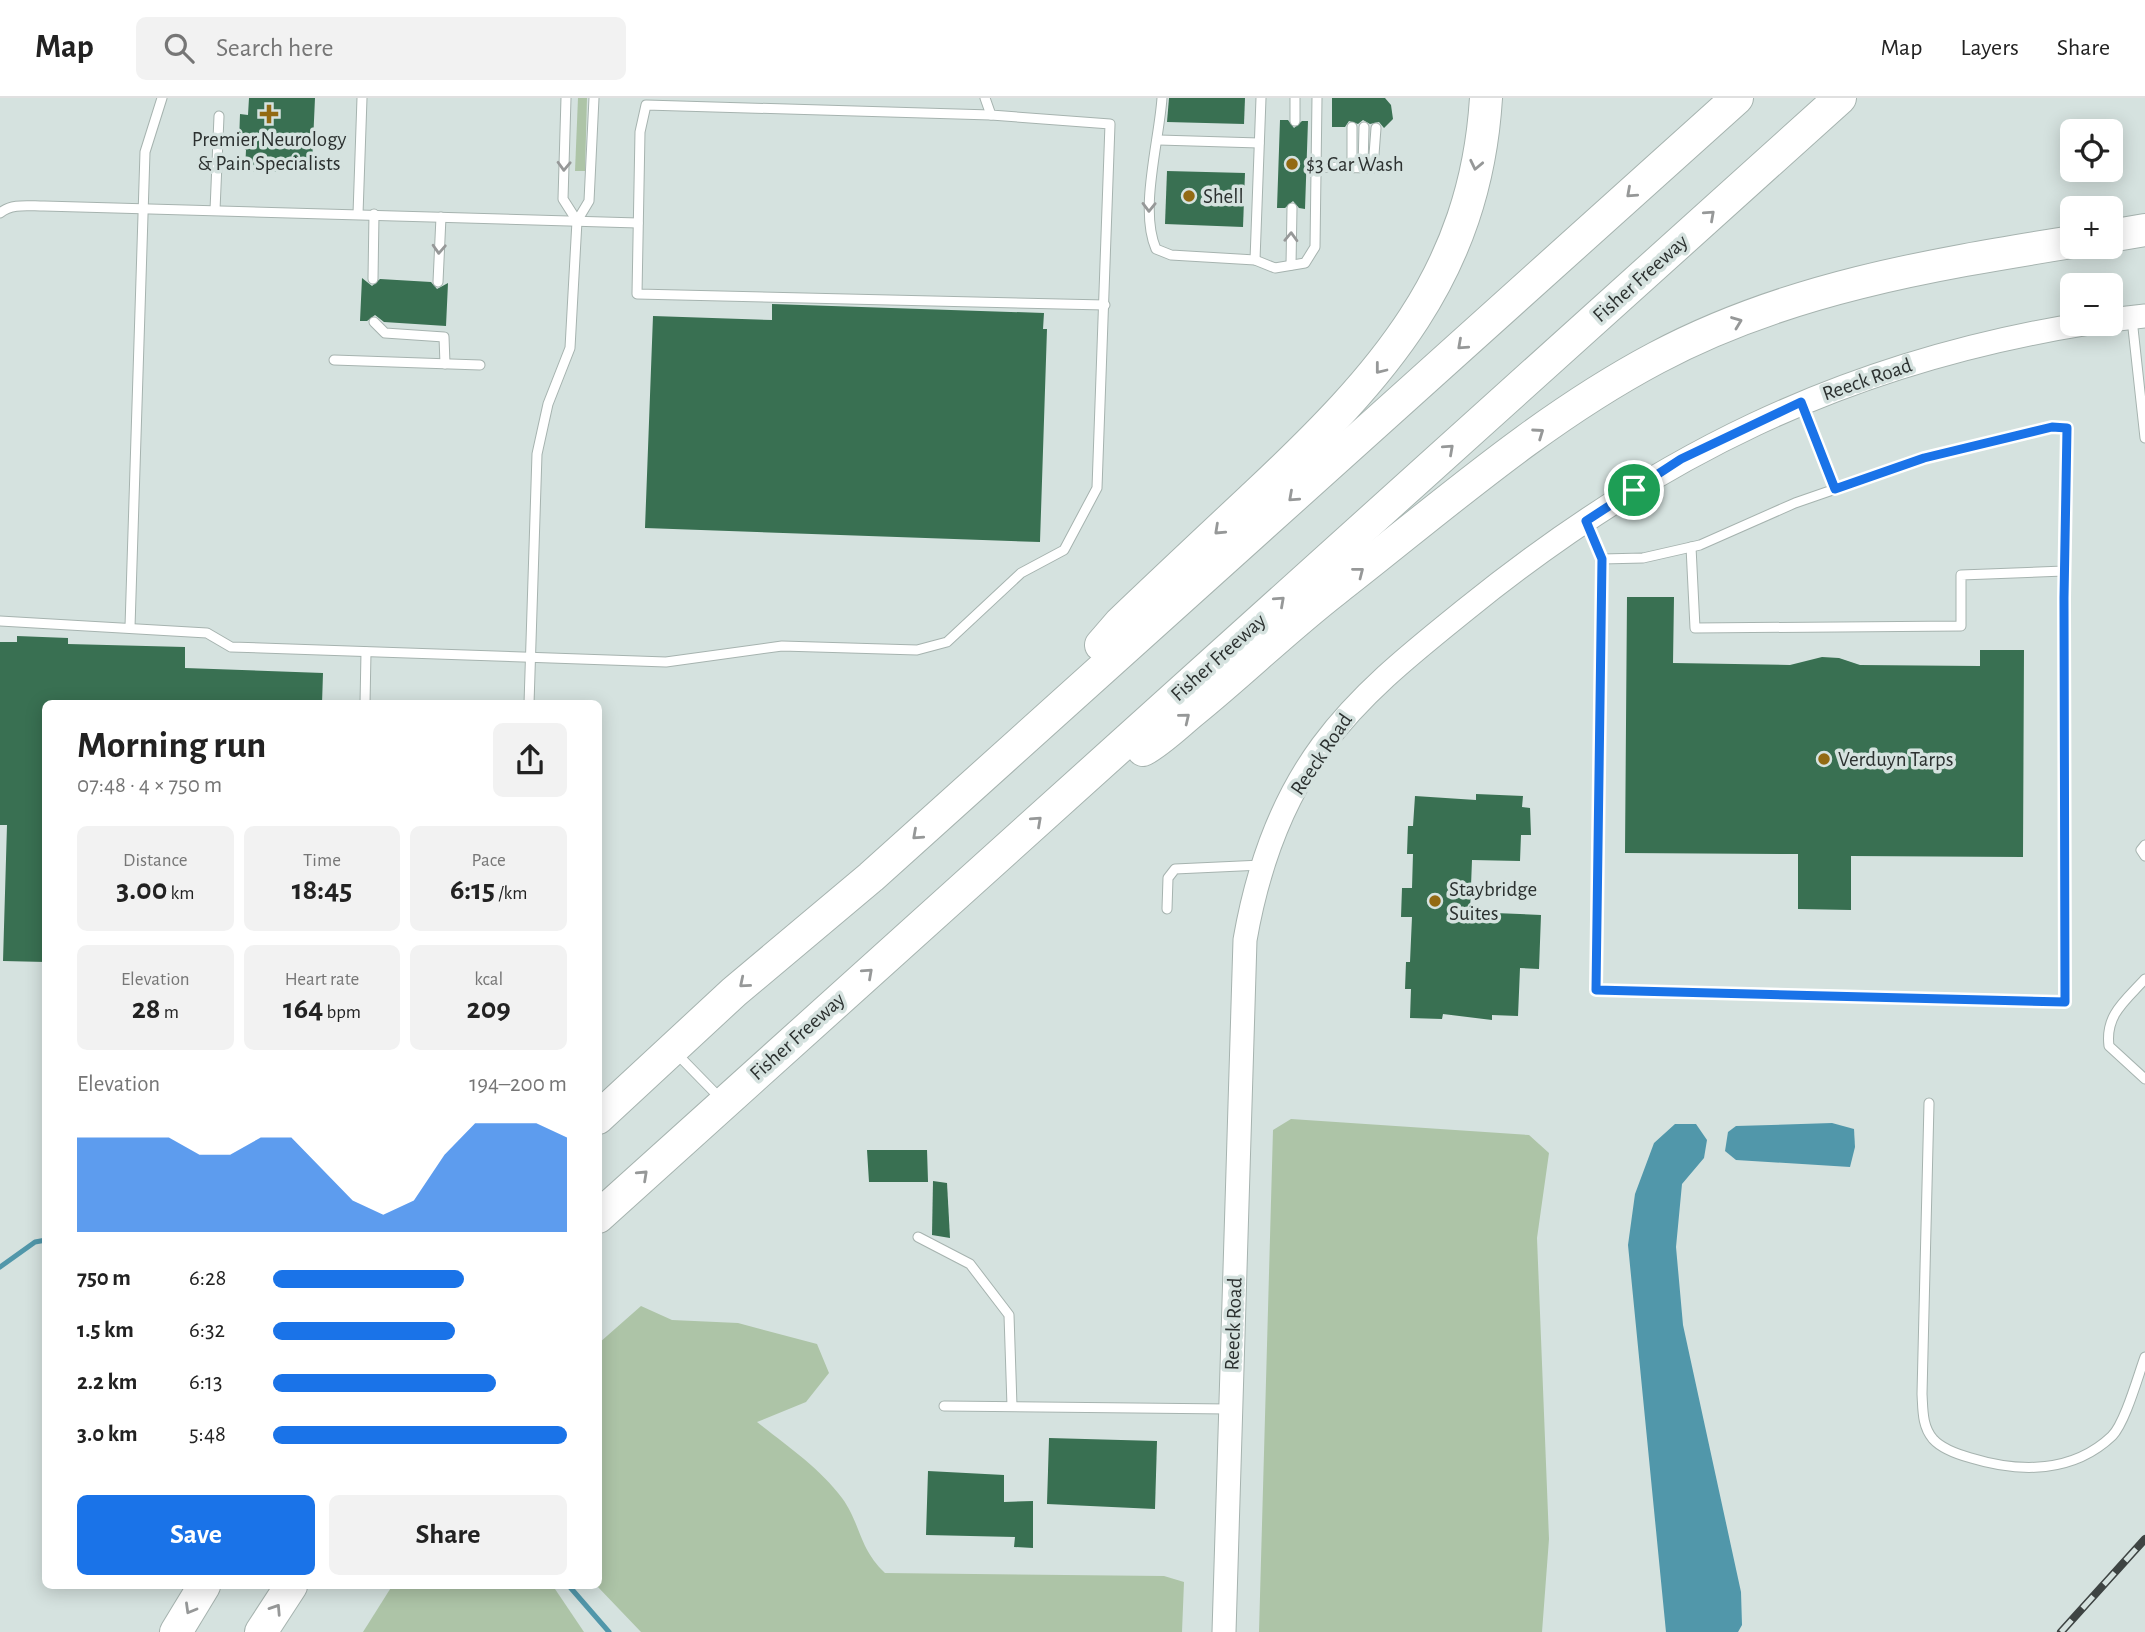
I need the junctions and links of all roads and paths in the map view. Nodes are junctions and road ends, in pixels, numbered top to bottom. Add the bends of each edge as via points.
1 (162, 98) edge
2 (362, 98) edge
3 (566, 98) edge
4 (594, 98) edge
5 (985, 98) edge
6 (1162, 98) edge
7 (1261, 98) edge
8 (1295, 98) edge
9 (1317, 98) edge
10 (1486, 98) edge
11 (1737, 98) edge
12 (1840, 98) edge
13 (991, 115) junction
14 (219, 116) dead end
15 (1295, 121) dead end
16 (1352, 127) dead end
17 (1364, 127) dead end
18 (1376, 128) dead end
19 (1159, 140) junction
20 (1259, 143) junction
21 (1316, 167) junction
22 (1352, 167) junction
23 (1363, 168) junction
24 (142, 207) junction
25 (1292, 208) dead end
26 (215, 210) junction
27 (0, 213) edge
28 (358, 214) junction
29 (374, 214) junction
30 (441, 216) junction
31 (577, 221) junction
32 (638, 223) junction
33 (2145, 230) edge
34 (2123, 234) edge
35 (2060, 244) edge
36 (1255, 260) junction
37 (1291, 265) junction
38 (373, 279) dead end
39 (438, 282) dead end
40 (1105, 305) junction
41 (2129, 318) edge
42 (374, 322) dead end
43 (436, 325) dead end
44 (2060, 329) edge
45 (436, 336) junction
46 (334, 360) dead end
47 (445, 364) junction
48 (480, 365) dead end
49 (2142, 392) edge
50 (1801, 402) junction
51 (2145, 438) edge
52 (1835, 489) junction
53 (1586, 521) junction
54 (1691, 547) junction
55 (1602, 559) junction
56 (2064, 571) junction
57 (0, 621) edge
58 (130, 627) junction
59 (366, 652) junction
60 (531, 656) junction
61 (365, 700) edge
62 (529, 700) edge
63 (1024, 738) junction
64 (1066, 794) junction
65 (2145, 845) edge
66 (2145, 856) edge
67 (1262, 865) junction
68 (1167, 909) dead end
69 (2145, 979) edge
70 (672, 1049) junction
71 (2145, 1079) edge
72 (724, 1102) junction
73 (1929, 1103) dead end
74 (602, 1114) edge
75 (602, 1213) edge
76 (918, 1237) dead end
77 (2145, 1357) edge
78 (944, 1406) dead end
79 (1012, 1406) junction
80 (1231, 1409) junction
81 (202, 1589) edge
82 (289, 1589) edge
83 (176, 1632) edge
84 (261, 1632) edge
85 (1224, 1632) edge

1 - 24 lane via 145,152
2 - 28 lane
3 -> 31 lane via 563,199
4 - 31 lane via 589,201
5 - 13 lane
6 - 19 lane
7 - 20 lane
8 - 15 lane
9 - 21 lane
10 -> 63 highway via 1478,156 1460,224 1432,290 1392,353 1323,431 1120,623
11 -> 63 highway
64 -> 12 highway, Fisher Freeway
13 - 32 lane via 646,105 640,132
13 - 40 lane via 1110,124
14 - 26 lane
16 - 22 lane
17 - 23 lane
18 - 23 lane via 1373,168
19 - 20 lane
19 -> 36 lane via 1148,202 1150,235 1156,249 1171,255
20 - 36 lane
21 - 22 lane
21 - 37 lane via 1315,247 1305,263
22 - 23 lane
24 - 26 lane
24 - 27 lane via 18,206
24 - 58 lane
37 -> 25 lane
26 - 28 lane
28 - 29 lane
29 - 30 lane
29 - 38 lane
30 - 31 lane
30 -> 39 lane
31 - 32 lane
31 - 60 lane via 570,348 548,404 537,454
32 - 40 lane via 637,295
33 - 34 highway
64 -> 35 highway via 1149,747 1326,597 1502,459 1656,358 1766,311 1840,287 1933,265
36 - 37 lane via 1276,268
40 - 60 lane via 1097,488 1064,550 1021,573 947,642 917,650 782,646 666,662
41 - 49 lane
42 - 45 lane via 386,333
43 - 45 lane
44 - 50 street, Reeck Road via 1936,356
45 - 47 lane via 444,337
46 - 47 lane
47 - 48 lane
49 - 51 lane
50 - 52 lane
50 - 53 street, Reeck Road via 1681,459
52 - 54 lane
52 - 56 lane via 1924,458 2052,427 2067,428
53 - 55 lane
53 - 67 street, Reeck Road via 1500,581 1386,673 1351,708 1304,772
54 - 55 lane via 1643,558
54 - 56 lane via 1695,628 1961,626 1962,575
55 - 56 lane via 1596,990 2065,1002
57 - 58 lane
58 - 59 lane via 207,634 231,647
59 - 60 lane
59 - 61 lane
60 - 62 lane
63 -> 70 highway via 872,877
72 -> 64 highway, Fisher Freeway
65 - 66 lane via 2141,850
67 - 68 lane via 1175,869 1168,878
67 - 80 street, Reeck Road via 1242,969
69 - 71 lane via 2115,1012 2107,1029 2109,1046
70 - 72 lane
70 - 74 highway
75 -> 72 highway, Fisher Freeway
73 - 77 lane via 1922,1394 1923,1422 1934,1440 1959,1455 1997,1466 2030,1470 2061,1465 2097,1448 2115,1433
76 - 79 lane via 970,1264 1009,1315
78 - 79 lane
79 - 80 lane
80 - 85 street, Reeck Road
81 -> 83 highway
84 -> 82 highway

